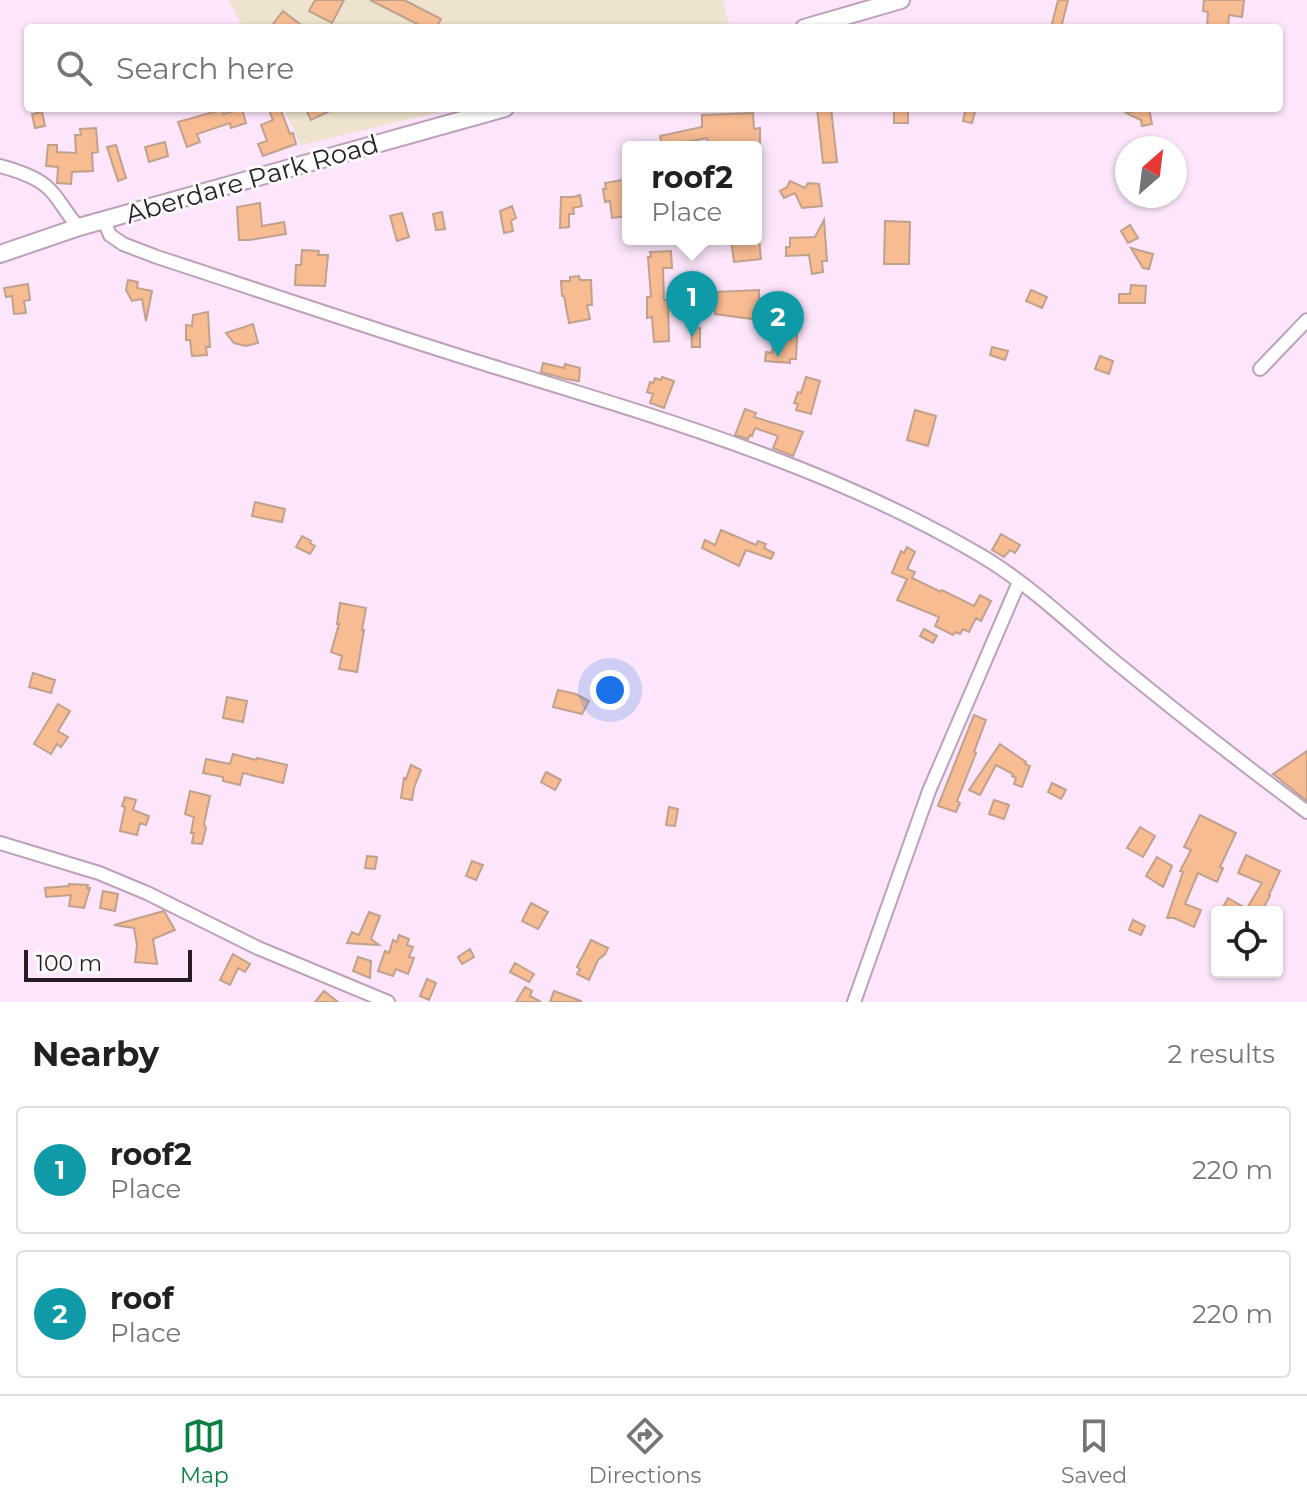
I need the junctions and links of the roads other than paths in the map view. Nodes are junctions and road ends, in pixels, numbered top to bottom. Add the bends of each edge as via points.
1 (901, 0) edge
2 (818, 24) edge
3 (491, 112) edge
4 (0, 166) edge
5 (104, 221) junction
6 (79, 227) junction
7 (0, 254) edge
8 (1307, 320) edge
9 (1260, 369) dead end
10 (1019, 582) junction
11 (1307, 812) edge
12 (0, 843) edge
13 (388, 1002) edge
14 (854, 1002) edge

1 - 2 street
3 - 5 street, Aberdare Park Road
4 - 6 street via 47,186
5 - 6 street, Aberdare Park Road
5 - 10 street via 110,235 123,244 157,257 622,406 853,489 938,531
6 - 7 street, Aberdare Park Road
8 - 9 street
10 - 11 street
10 - 14 street via 929,791
12 - 13 street via 99,873

